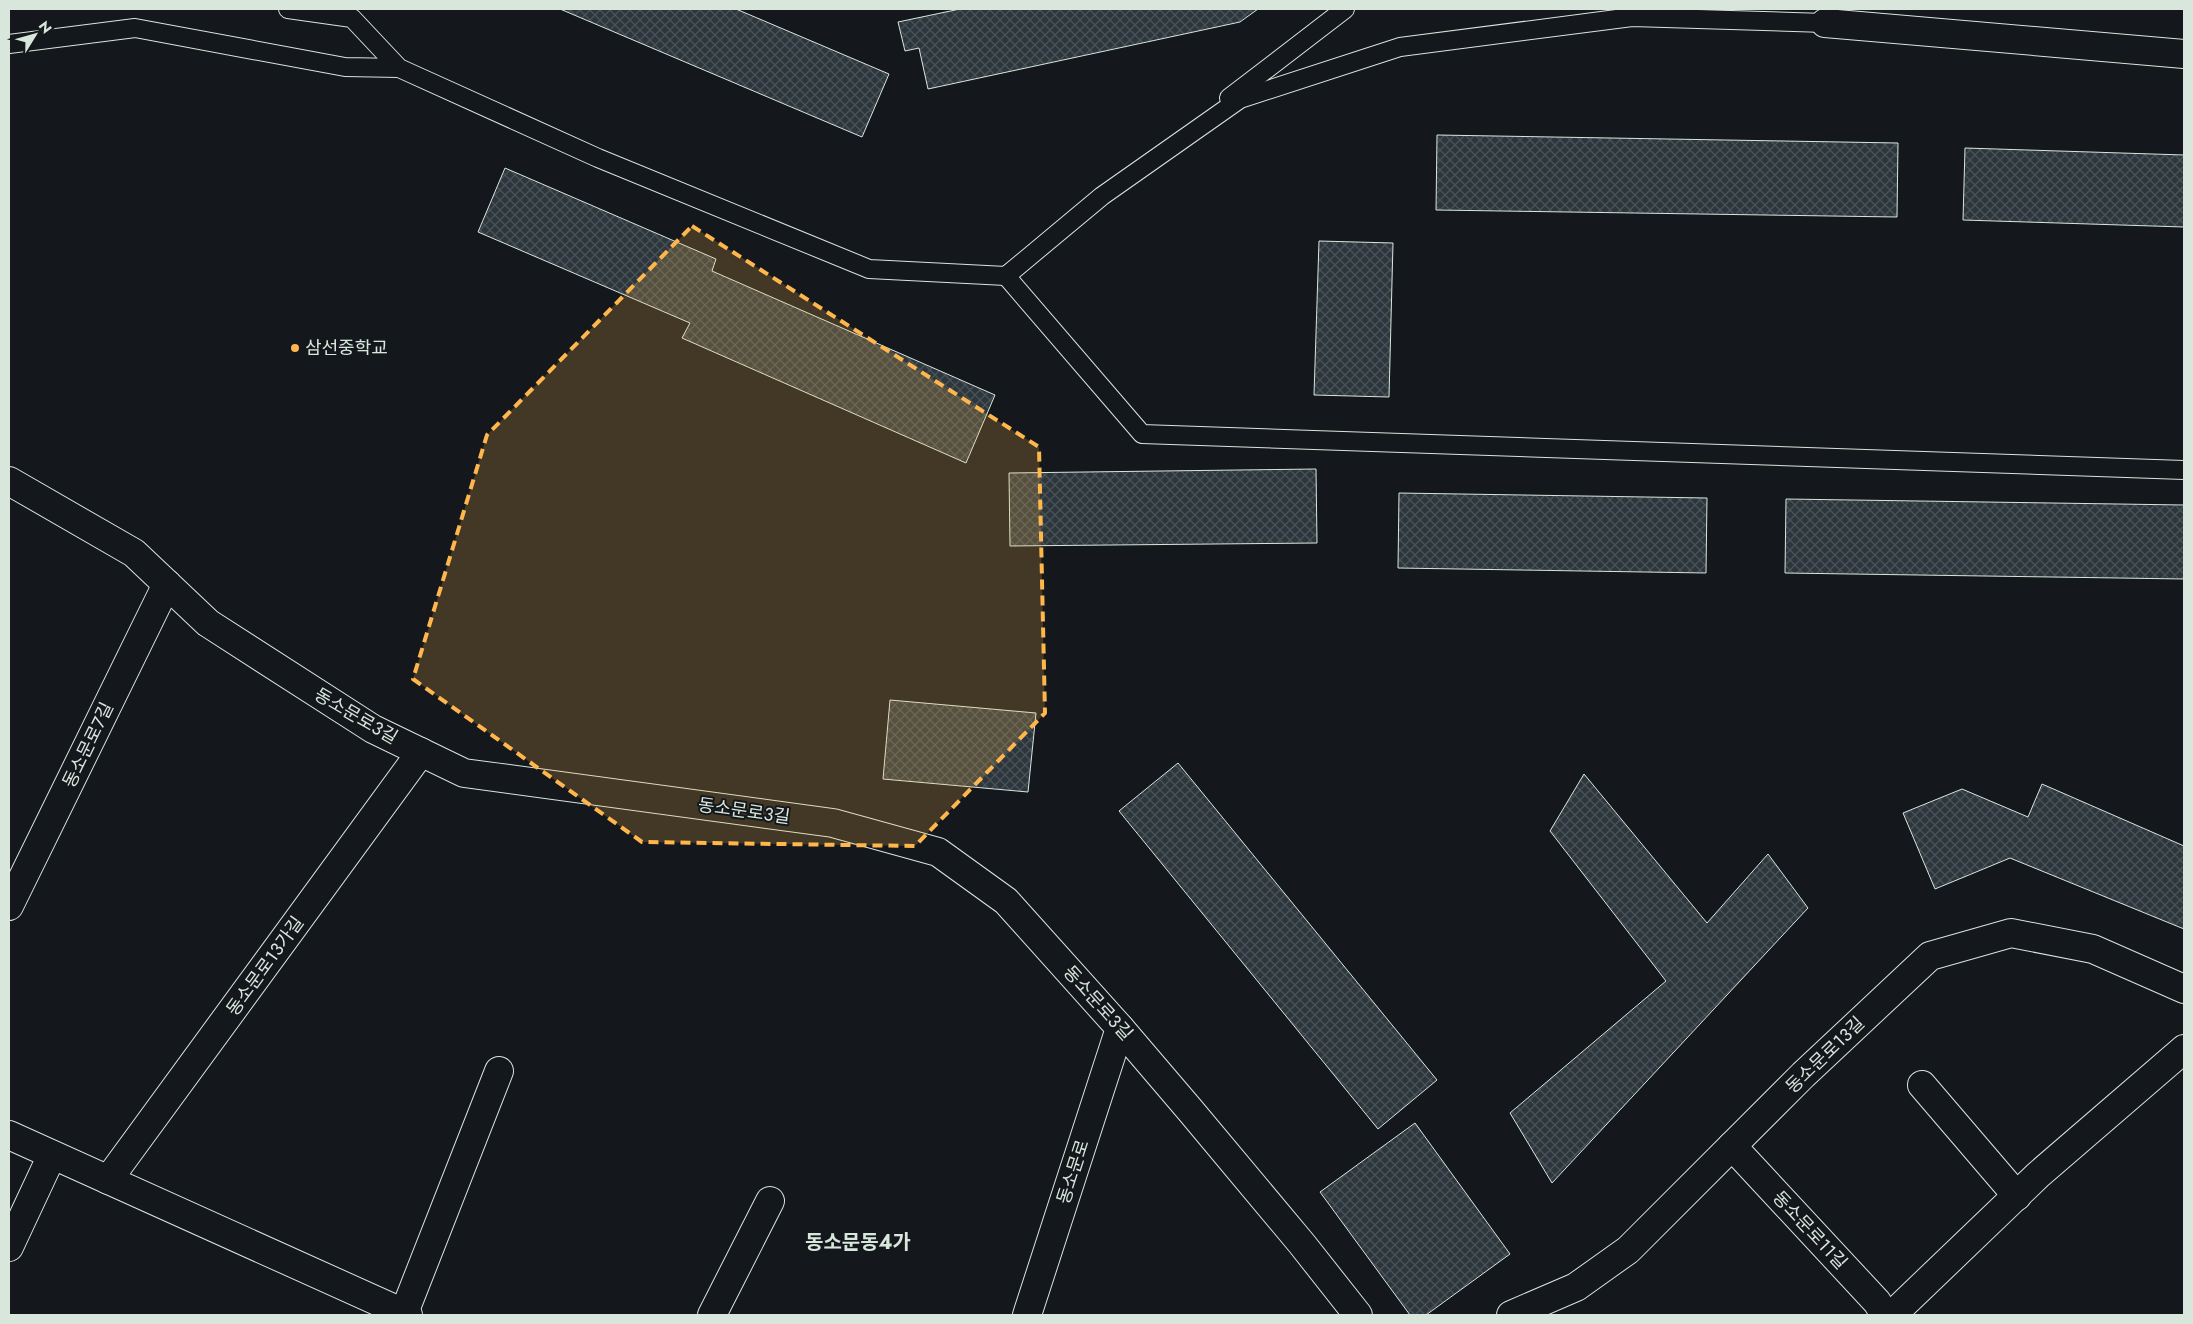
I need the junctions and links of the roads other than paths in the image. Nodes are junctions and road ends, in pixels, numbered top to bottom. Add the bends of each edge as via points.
1 (288, 9) edge
2 (1345, 9) edge
3 (1824, 23) joint
4 (9, 44) edge
5 (2184, 54) edge
6 (399, 68) junction
7 (1102, 196) junction
8 (1006, 276) junction
9 (2184, 470) edge
10 (9, 480) edge
11 (167, 584) junction
12 (421, 752) junction
13 (9, 906) edge
14 (2184, 989) edge
15 (1120, 1028) junction
16 (2184, 1049) edge
17 (499, 1071) dead end
18 (1922, 1085) dead end
19 (9, 1135) edge
20 (1732, 1146) junction
21 (52, 1154) junction
22 (108, 1180) junction
23 (2017, 1196) junction
24 (770, 1201) dead end
25 (9, 1247) edge
26 (406, 1314) edge
27 (712, 1315) edge
28 (1027, 1315) edge
29 (1358, 1315) edge
30 (1512, 1315) edge
31 (1885, 1315) edge
32 (1892, 1315) edge

1 - 6 lane via 352,18
2 - 7 lane
3 - 5 street
3 - 7 lane via 1632,17 1400,47 1240,99
4 - 6 lane via 135,28 345,67
6 - 8 lane via 598,158 869,268
7 - 8 lane
8 - 9 lane via 1142,434
10 - 11 street, 동소문로3길 via 134,553
11 - 12 street, 동소문로3길 via 208,623 373,729
11 - 13 street, 동소문로7길
12 - 15 street, 동소문로3길 via 464,773 833,823 938,852 1006,901
12 - 22 street, 동소문로13가길
14 - 20 street, 동소문로13길 via 2092,949 2011,933 1930,956
15 - 28 street, 동소문로
15 - 29 street, 동소문로3길
16 - 23 street
17 - 26 street
18 - 23 street
19 - 21 street
20 - 30 street, 동소문로13길 via 1628,1250 1576,1287
20 - 31 street, 동소문로11길 via 1877,1302
21 - 22 street
21 - 25 street
22 - 26 street
23 - 32 street
24 - 27 street

